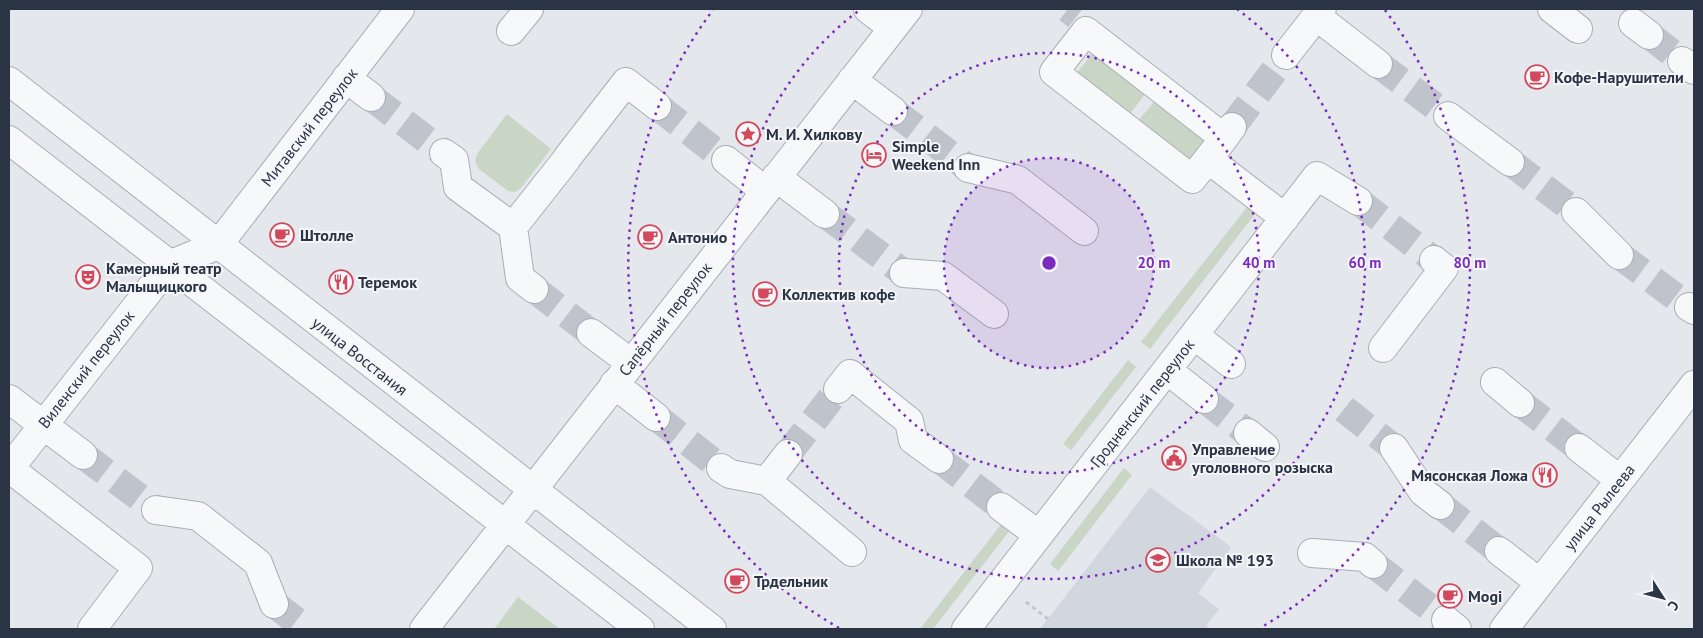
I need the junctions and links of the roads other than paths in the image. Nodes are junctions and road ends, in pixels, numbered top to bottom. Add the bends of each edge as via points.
1 (400, 9) edge
2 (529, 9) edge
3 (868, 9) edge
4 (1552, 9) edge
5 (1319, 12) edge
6 (900, 18) edge
7 (1578, 29) dead end
8 (511, 32) dead end
9 (1286, 55) tunnel mouth
10 (1378, 64) tunnel mouth
11 (346, 78) junction
12 (852, 80) junction
13 (9, 81) edge
14 (371, 97) tunnel mouth
15 (657, 106) tunnel mouth
16 (893, 112) tunnel mouth
17 (1448, 116) tunnel mouth
18 (9, 140) edge
19 (1221, 141) junction
20 (444, 152) tunnel mouth
21 (726, 160) tunnel mouth
22 (1510, 162) tunnel mouth
23 (968, 168) tunnel mouth
24 (771, 184) junction
25 (1358, 201) tunnel mouth
26 (1576, 212) tunnel mouth
27 (825, 214) tunnel mouth
28 (1285, 218) junction
29 (513, 228) junction
30 (1084, 231) dead end
31 (218, 245) junction
32 (1619, 254) tunnel mouth
33 (1434, 260) tunnel mouth
34 (169, 264) junction
35 (904, 273) tunnel mouth
36 (534, 289) tunnel mouth
37 (994, 314) dead end
38 (591, 333) tunnel mouth
39 (1194, 335) junction
40 (1383, 348) dead end
41 (631, 363) junction
42 (1231, 364) dead end
43 (1167, 370) junction
44 (1495, 382) dead end
45 (614, 384) junction
46 (838, 389) tunnel mouth
47 (1693, 390) edge
48 (9, 399) edge
49 (1204, 399) tunnel mouth
50 (1520, 403) tunnel mouth
51 (656, 417) tunnel mouth
52 (43, 425) junction
53 (1394, 448) tunnel mouth
54 (1579, 448) tunnel mouth
55 (788, 454) tunnel mouth
56 (82, 455) tunnel mouth
57 (938, 459) tunnel mouth
58 (721, 468) tunnel mouth
59 (9, 469) edge
60 (1620, 480) junction
61 (767, 481) junction
62 (532, 489) junction
63 (1440, 504) tunnel mouth
64 (1002, 507) tunnel mouth
65 (156, 510) tunnel mouth
66 (505, 525) junction
67 (1039, 535) junction
68 (1500, 551) tunnel mouth
69 (852, 552) dead end
70 (1312, 553) dead end
71 (1373, 564) tunnel mouth
72 (1540, 583) junction
73 (274, 604) tunnel mouth
74 (92, 629) edge
75 (424, 629) edge
76 (640, 629) edge
77 (712, 629) edge
78 (966, 629) edge
79 (1504, 629) edge

1 - 11 street, Митавский переулок
2 - 8 street
3 - 6 street
4 - 7 street
5 - 9 street
5 - 10 street
6 - 12 street, Сапёрный переулок
11 - 14 street
11 - 31 street, Митавский переулок
12 - 16 street
12 - 24 street, Сапёрный переулок
13 - 31 street, улица Восстания
15 - 29 street via 626,82
17 - 22 street
18 - 34 street
19 - 19 street via 1081,23 1054,72 1192,179
19 - 28 street
20 - 29 street via 454,160 458,187
21 - 24 street
23 - 30 street via 1018,180
24 - 27 street
24 - 41 street, Сапёрный переулок
25 - 28 street, Гродненский переулок via 1317,176
26 - 32 street
28 - 39 street, Гродненский переулок
29 - 36 street via 520,278
31 - 34 street
31 - 62 street, улица Восстания
33 - 40 street via 1444,268
34 - 52 street, Виленский переулок
34 - 66 street
35 - 37 street via 943,276
38 - 41 street
39 - 42 street
39 - 43 street, Гродненский переулок
41 - 45 street, Сапёрный переулок
43 - 49 street
43 - 67 street, Гродненский переулок
44 - 50 street
45 - 51 street
45 - 62 street, Сапёрный переулок
46 - 57 street via 850,374 909,421 914,440
47 - 60 street, улица Рылеева
48 - 52 street
52 - 56 street
52 - 59 street, Виленский переулок
53 - 63 street via 1424,492
54 - 60 street
55 - 61 street
58 - 61 street via 730,474
59 - 74 street via 138,568
60 - 72 street, улица Рылеева
61 - 69 street
62 - 66 street, Сапёрный переулок
62 - 77 street, улица Восстания
64 - 67 street
65 - 73 street via 198,516 258,563
66 - 75 street, Сапёрный переулок
66 - 76 street
67 - 78 street, Гродненский переулок
68 - 72 street
70 - 71 street via 1365,557
72 - 79 street, улица Рылеева

